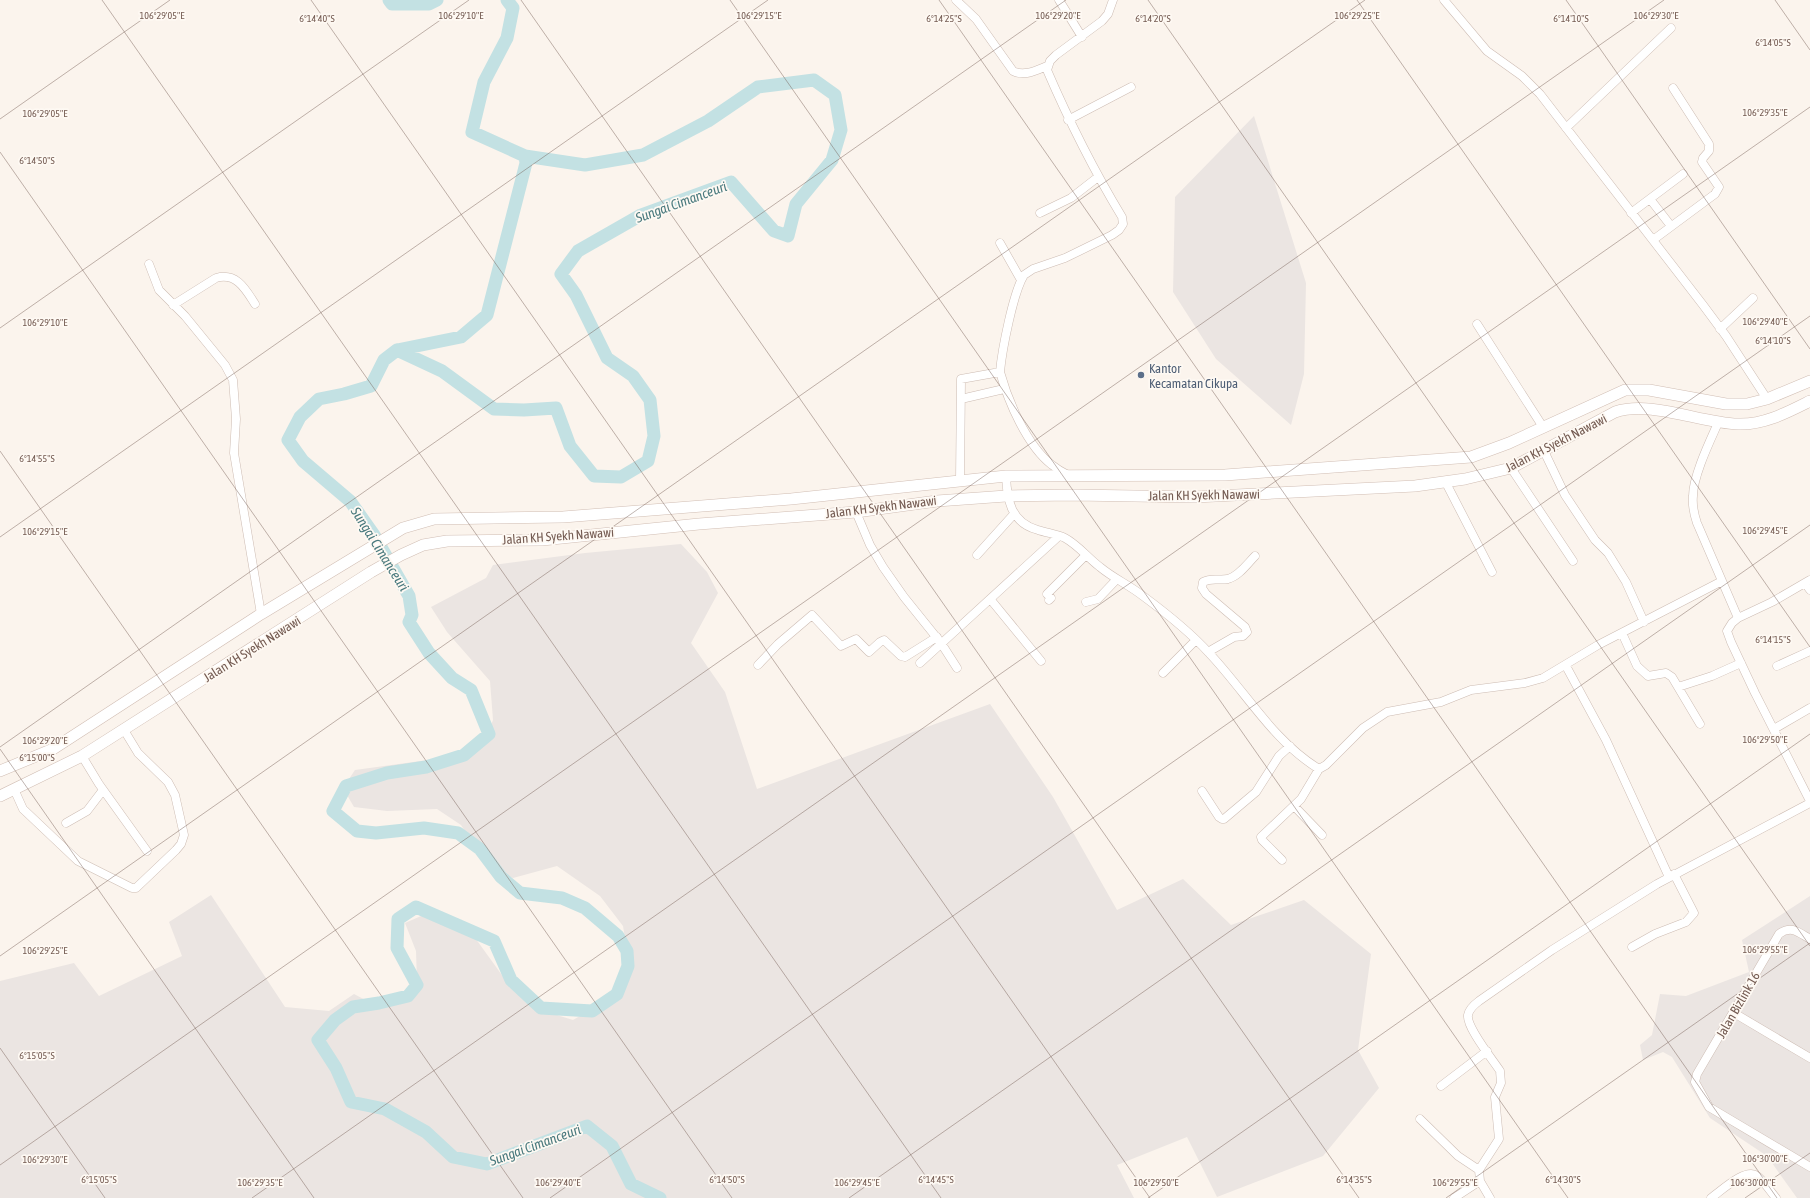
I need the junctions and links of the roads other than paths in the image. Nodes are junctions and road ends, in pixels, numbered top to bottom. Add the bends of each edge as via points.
1 (956, 0) edge
2 (1059, 0) edge
3 (1113, 0) edge
4 (1444, 0) edge
5 (1671, 28) dead end
6 (1082, 37) junction
7 (1047, 66) junction
8 (1131, 87) dead end
9 (1673, 88) dead end
10 (1068, 120) junction
11 (1566, 128) junction
12 (1683, 174) dead end
13 (1098, 177) junction
14 (1650, 199) junction
15 (1040, 213) dead end
16 (1631, 214) junction
17 (1671, 226) junction
18 (1653, 240) junction
19 (1000, 243) dead end
20 (149, 264) dead end
21 (1021, 280) junction
22 (1753, 298) dead end
23 (255, 304) dead end
24 (173, 305) junction
25 (1477, 324) dead end
26 (1720, 328) junction
27 (1000, 372) junction
28 (1810, 381) edge
29 (1004, 389) junction
30 (962, 399) junction
31 (1767, 399) junction
32 (1810, 400) edge
33 (1718, 423) junction
34 (1544, 427) junction
35 (1544, 451) junction
36 (1510, 468) junction
37 (1068, 475) junction
38 (1006, 476) junction
39 (960, 480) junction
40 (1444, 481) junction
41 (1006, 496) junction
42 (856, 512) junction
43 (1014, 514) junction
44 (1059, 536) junction
45 (977, 555) dead end
46 (1086, 555) junction
47 (1255, 556) dead end
48 (1573, 560) dead end
49 (1492, 572) dead end
50 (1116, 580) junction
51 (1722, 581) junction
52 (1808, 585) edge
53 (991, 600) junction
54 (1049, 600) dead end
55 (1086, 602) dead end
56 (261, 614) junction
57 (1738, 618) junction
58 (1644, 622) junction
59 (1622, 633) junction
60 (939, 640) junction
61 (1196, 640) junction
62 (1810, 651) edge
63 (1208, 652) junction
64 (1041, 661) dead end
65 (920, 663) dead end
66 (1741, 663) junction
67 (758, 665) dead end
68 (1566, 666) junction
69 (1777, 666) dead end
70 (957, 668) dead end
71 (1163, 673) dead end
72 (1678, 687) junction
73 (1810, 708) edge
74 (1700, 724) dead end
75 (1774, 729) junction
76 (124, 730) junction
77 (1290, 746) junction
78 (82, 756) junction
79 (1319, 769) junction
80 (0, 771) edge
81 (14, 789) junction
82 (103, 790) junction
83 (1202, 791) dead end
84 (0, 796) edge
85 (1810, 802) edge
86 (1294, 806) junction
87 (66, 823) dead end
88 (1322, 835) dead end
89 (147, 851) dead end
90 (1282, 860) dead end
91 (1672, 876) junction
92 (1810, 939) edge
93 (1632, 947) dead end
94 (1734, 1013) junction
95 (1487, 1051) junction
96 (1810, 1058) edge
97 (1440, 1086) dead end
98 (1420, 1119) dead end
99 (1810, 1167) edge
100 (1479, 1170) junction
101 (1480, 1180) junction
102 (1454, 1198) edge
103 (1490, 1198) edge
104 (1711, 1198) edge
105 (1776, 1198) edge

1 - 7 street via 976,19 1013,71 1018,74 1025,73
2 - 6 street
3 - 6 street via 1108,14
4 - 11 street via 1486,51 1522,76 1540,94
5 - 11 street
6 - 7 street via 1056,55
7 - 10 street via 1046,70
8 - 10 street
9 - 17 street via 1709,144 1709,151 1702,162 1720,187 1715,194
10 - 13 street
11 - 16 street
12 - 14 street
13 - 15 street via 1071,198
13 - 21 street via 1122,217 1123,224 1119,230 1064,258 1029,271
14 - 16 street
14 - 17 street
16 - 18 street
17 - 18 street
18 - 26 street
19 - 21 street
20 - 24 street via 159,290
21 - 27 street
22 - 26 street
23 - 24 street via 242,284 233,278 223,277 216,278
24 - 56 street via 186,316 233,380 236,418 234,453
25 - 34 street
26 - 31 street
27 - 29 street
27 - 30 street via 961,379
28 - 31 main road, Jalan KH Syekh Nawawi
29 - 30 street
29 - 37 street via 1033,444 1052,465
30 - 39 street
31 - 34 main road, Jalan KH Syekh Nawawi via 1747,404 1726,404 1649,390 1625,390
32 - 33 main road, Jalan KH Syekh Nawawi via 1762,421
33 - 35 main road, Jalan KH Syekh Nawawi via 1648,409 1626,409 1615,412
33 - 51 street via 1706,448 1692,494 1697,523
34 - 37 main road, Jalan KH Syekh Nawawi via 1471,457 1226,474
35 - 36 main road, Jalan KH Syekh Nawawi
35 - 58 street via 1565,495 1595,540 1608,552 1626,582
36 - 40 main road, Jalan KH Syekh Nawawi via 1465,479
36 - 48 street
37 - 38 main road, Jalan KH Syekh Nawawi
38 - 39 main road, Jalan KH Syekh Nawawi
38 - 41 street
39 - 56 main road, Jalan KH Syekh Nawawi via 798,499 563,517 434,520 403,528
40 - 41 main road, Jalan KH Syekh Nawawi via 1415,486 1196,497
40 - 49 street
41 - 42 main road, Jalan KH Syekh Nawawi via 937,501
41 - 43 street
42 - 60 street via 883,567
42 - 76 main road, Jalan KH Syekh Nawawi via 542,540 447,541 423,546 371,572
43 - 44 street via 1029,527
43 - 45 street
44 - 46 street
44 - 53 street
46 - 50 street
46 - 54 street via 1047,594 1051,598
47 - 63 street via 1238,574 1230,578 1208,579 1203,582 1202,588 1206,594 1245,627 1247,632
50 - 55 street via 1098,599
50 - 61 street via 1148,599
51 - 57 street
51 - 58 street
52 - 57 street
53 - 60 street
53 - 64 street
56 - 80 main road, Jalan KH Syekh Nawawi via 53,749
57 - 66 street via 1727,631
58 - 59 street
59 - 68 street
59 - 72 street via 1637,666 1643,673 1648,676 1666,673
60 - 65 street
60 - 67 street via 905,658 884,640 869,652 856,639 841,646 812,615
60 - 70 street
61 - 63 street
61 - 71 street
62 - 69 street
63 - 77 street
66 - 72 street
66 - 75 street
68 - 79 street via 1543,678 1525,683 1471,690 1441,702 1387,712 1362,728
68 - 91 street via 1606,740
72 - 74 street
73 - 75 street
75 - 85 street
76 - 78 main road, Jalan KH Syekh Nawawi
76 - 81 street via 138,752 172,788 184,830 181,844 136,888 98,872 78,860 23,809
77 - 79 street
77 - 83 street via 1279,756 1256,792 1224,819 1219,817
78 - 81 main road, Jalan KH Syekh Nawawi
78 - 82 street
79 - 86 street
81 - 84 main road, Jalan KH Syekh Nawawi
82 - 87 street via 87,811
82 - 89 street
85 - 91 street
86 - 88 street
86 - 90 street via 1261,837
91 - 93 street via 1694,913 1686,922 1655,934
91 - 95 street via 1552,950 1470,1009 1467,1015 1470,1025
92 - 94 street, Jalan Bizlink 16 via 1793,929 1779,934
94 - 96 street
94 - 99 street, Jalan Bizlink 16 via 1697,1074 1695,1082 1709,1107
95 - 97 street
95 - 100 street via 1500,1071 1501,1078 1495,1097 1499,1139
98 - 100 street via 1458,1156
100 - 101 street
101 - 102 street
101 - 103 street
104 - 105 street via 1744,1174 1751,1173 1758,1176

